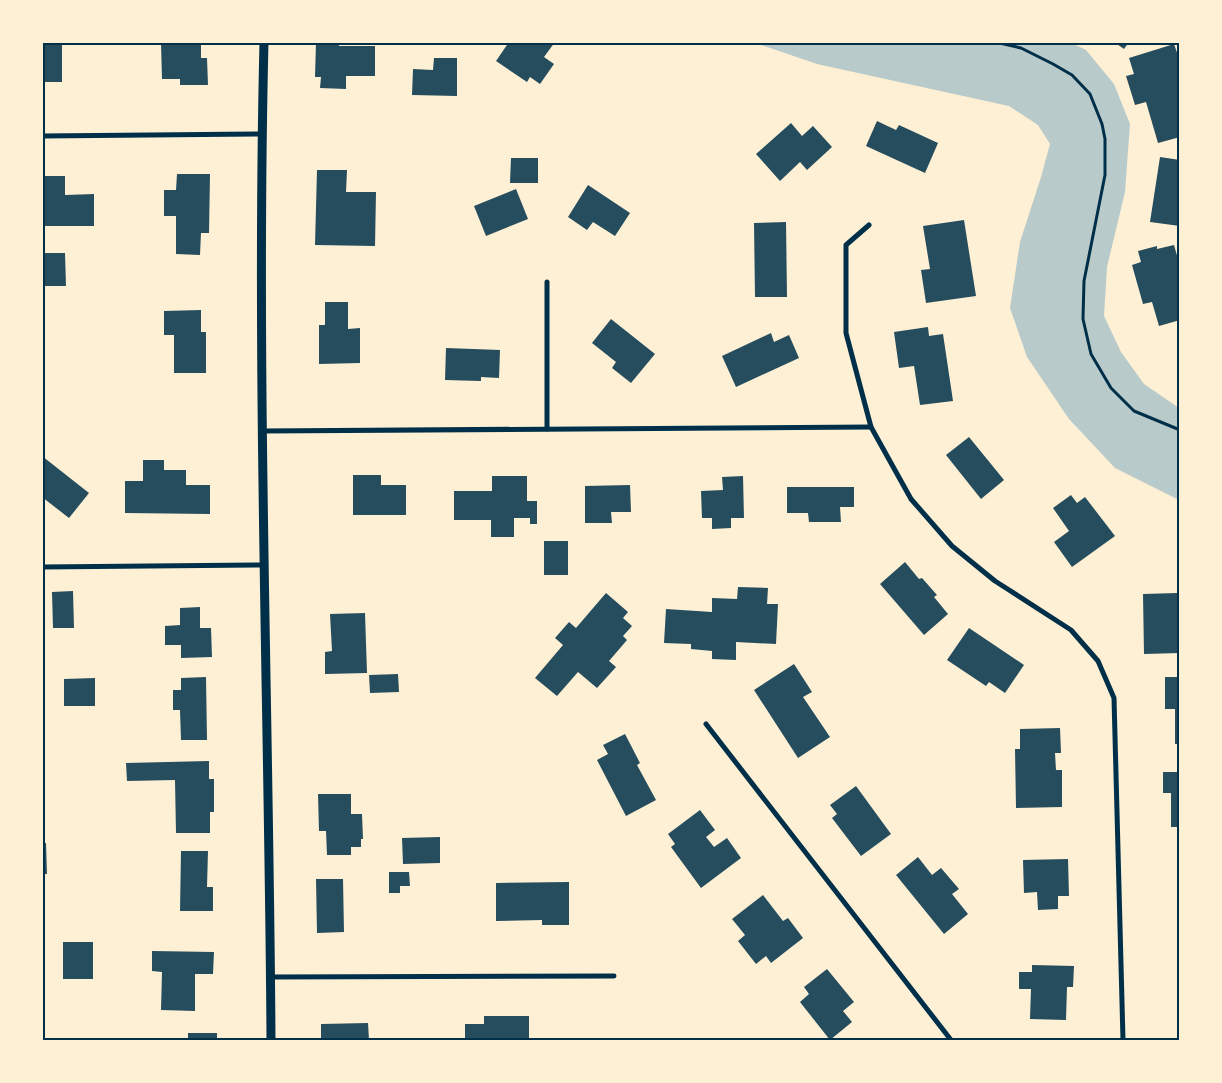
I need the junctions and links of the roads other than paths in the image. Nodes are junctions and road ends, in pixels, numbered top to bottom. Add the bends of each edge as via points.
1 (264, 42) edge
2 (262, 134) junction
3 (42, 136) edge
4 (869, 225) dead end
5 (547, 282) dead end
6 (871, 427) junction
7 (547, 429) junction
8 (263, 431) junction
9 (265, 566) junction
10 (42, 567) edge
11 (706, 724) dead end
12 (614, 976) dead end
13 (270, 977) junction
14 (271, 1040) edge
15 (951, 1040) edge
16 (1123, 1040) edge

1 - 2 street
2 - 3 street
2 - 8 street
4 - 6 street via 846,245 846,333
5 - 7 street
6 - 7 street
6 - 16 street via 911,499 952,546 995,581 1071,630 1098,661 1114,698
7 - 8 street
8 - 9 street
9 - 10 street
9 - 13 street
11 - 15 street
12 - 13 street
13 - 14 street

